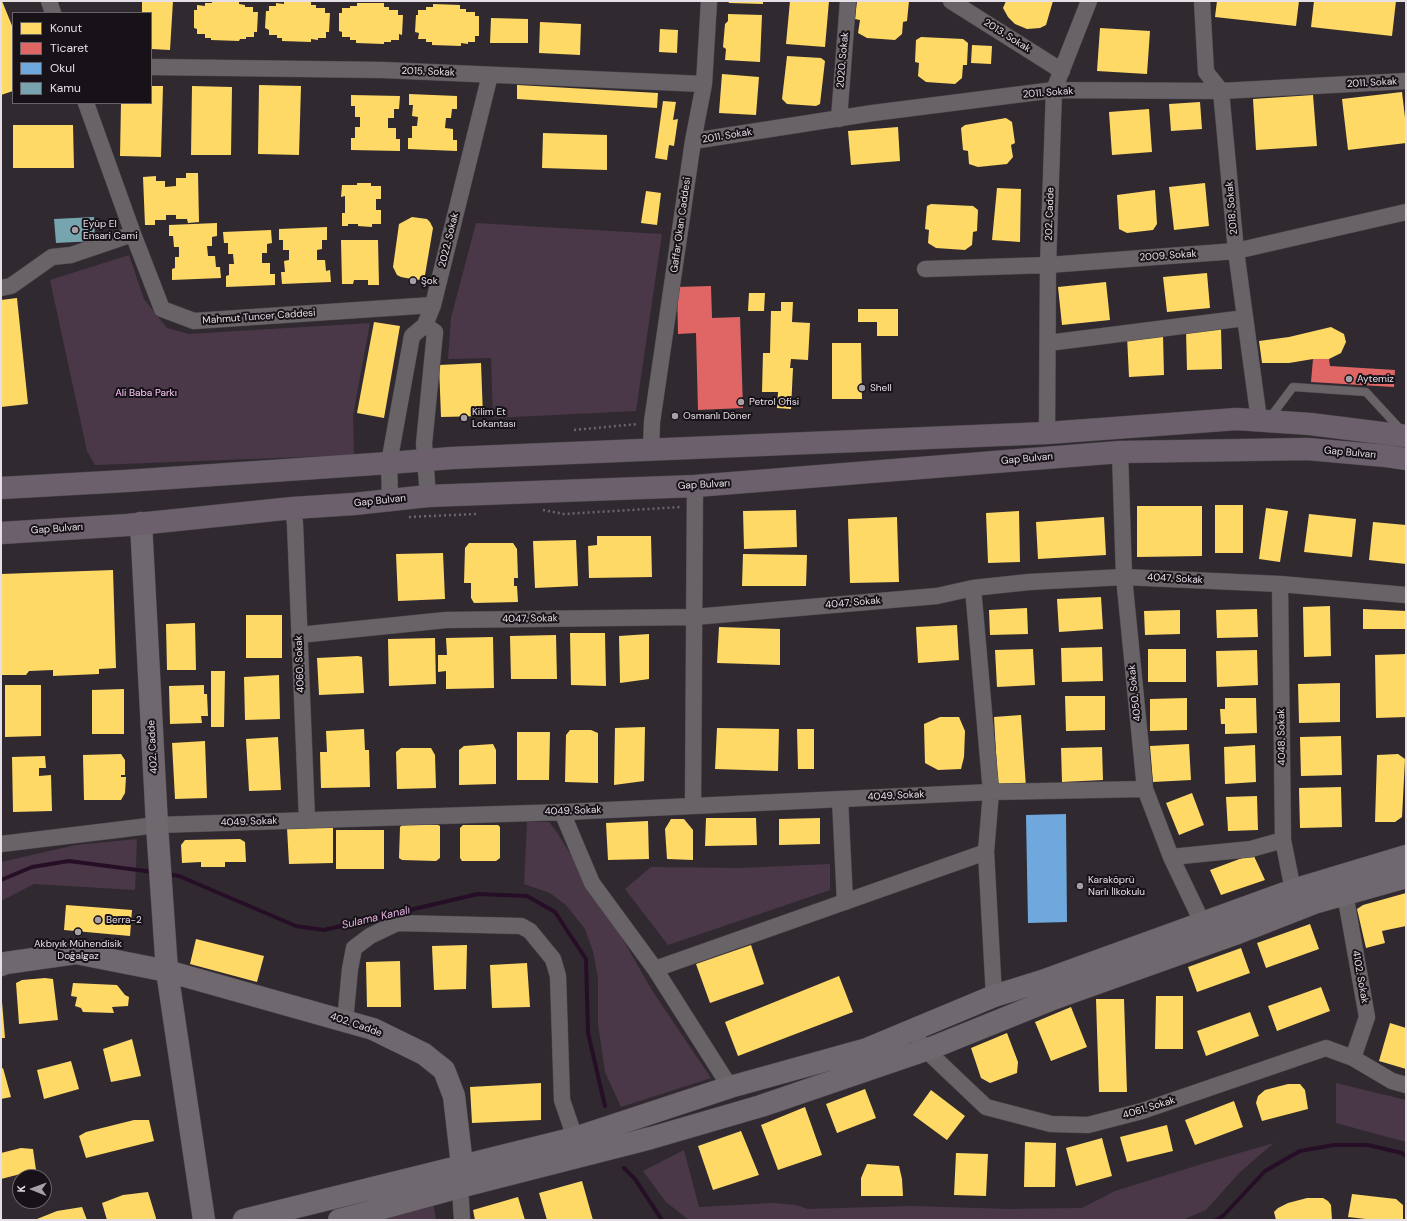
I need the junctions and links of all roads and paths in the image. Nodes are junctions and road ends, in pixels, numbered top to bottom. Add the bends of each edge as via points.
1 (49, 1) edge
2 (709, 1) edge
3 (848, 1) edge
4 (951, 1) edge
5 (1089, 1) edge
6 (1202, 1) edge
7 (53, 12) edge
8 (152, 67) edge
9 (1062, 71) junction
10 (490, 75) junction
11 (1406, 81) edge
12 (704, 84) junction
13 (1054, 90) junction
14 (1221, 91) junction
15 (86, 104) edge
16 (839, 119) junction
17 (693, 141) junction
18 (1406, 212) edge
19 (133, 234) junction
20 (1236, 251) junction
21 (1048, 265) junction
22 (925, 269) dead end
23 (1, 288) edge
24 (433, 305) junction
25 (1245, 318) junction
26 (425, 325) junction
27 (1048, 343) junction
28 (1264, 421) junction
29 (652, 422) junction
30 (574, 430) dead end
31 (1047, 433) junction
32 (1406, 436) edge
33 (651, 450) junction
34 (1120, 452) junction
35 (1406, 459) edge
36 (425, 460) junction
37 (389, 464) junction
38 (1, 488) edge
39 (428, 496) junction
40 (695, 496) junction
41 (390, 499) junction
42 (293, 508) junction
43 (540, 510) dead end
44 (480, 513) dead end
45 (403, 518) dead end
46 (141, 524) junction
47 (1, 533) edge
48 (1124, 577) junction
49 (1280, 584) junction
50 (973, 588) junction
51 (1406, 595) edge
52 (694, 617) junction
53 (299, 635) junction
54 (1145, 789) junction
55 (991, 792) junction
56 (840, 799) junction
57 (693, 806) junction
58 (562, 812) junction
59 (306, 820) junction
60 (157, 825) junction
61 (2, 840) edge
62 (1283, 840) junction
63 (986, 852) junction
64 (1406, 856) edge
65 (1171, 857) junction
66 (1406, 877) edge
67 (1293, 890) junction
68 (1345, 894) junction
69 (845, 902) junction
70 (1202, 922) junction
71 (1, 965) edge
72 (655, 969) junction
73 (167, 971) junction
74 (994, 996) junction
75 (345, 1020) junction
76 (912, 1030) junction
77 (926, 1050) junction
78 (1353, 1058) junction
79 (1406, 1085) edge
80 (730, 1087) junction
81 (575, 1138) junction
82 (462, 1165) junction
83 (460, 1187) junction
84 (204, 1220) edge
85 (244, 1220) edge
86 (339, 1220) edge
87 (462, 1220) edge

1 - 7 street
2 - 12 street, Gaffar Okan Caddesi
3 - 16 street, 2020. Sokak
4 - 9 street, 2013. Sokak
5 - 9 street, 202. Cadde
6 - 14 street via 1206,72
8 - 10 street, 2015. Sokak via 383,70
9 - 13 street, 202. Cadde
10 - 12 street, 2015. Sokak
10 - 24 street, 2022. Sokak
11 - 14 street, 2011. Sokak
12 - 17 street, Gaffar Okan Caddesi
13 - 14 street, 2011. Sokak
13 - 16 street, 2011. Sokak
13 - 21 street, 202. Cadde
14 - 20 street, 2018. Sokak
15 - 19 street, Mahmut Tuncer Caddesi
16 - 17 street, 2011. Sokak
17 - 29 street, Gaffar Okan Caddesi
18 - 20 street, 2009. Sokak
19 - 23 street via 71,255 52,257 11,286
19 - 24 street, Mahmut Tuncer Caddesi via 162,310 194,321
20 - 21 street, 2009. Sokak
20 - 25 street, 2018. Sokak
21 - 22 street, 2009. Sokak
21 - 27 street, 202. Cadde
24 - 26 street, 2022. Sokak
25 - 27 street
25 - 28 street, 2018. Sokak
26 - 36 street via 435,332 424,444
26 - 37 street via 412,336
27 - 31 street, 202. Cadde
28 - 31 highway via 1237,419
28 - 32 highway via 1318,424
28 - 32 lane via 1293,387 1366,392
29 - 30 path
29 - 33 street, Gaffar Okan Caddesi
31 - 33 highway
33 - 36 highway
34 - 35 highway, Gap Bulvarı via 1307,449
34 - 40 highway, Gap Bulvarı
34 - 48 street, 4050. Sokak
36 - 37 highway
36 - 39 street
37 - 38 highway
37 - 41 street
39 - 40 highway, Gap Bulvarı
39 - 41 highway, Gap Bulvarı
40 - 43 path via 564,514
40 - 52 street
41 - 42 highway, Gap Bulvarı
42 - 46 highway, Gap Bulvarı
42 - 53 street, 4060. Sokak
44 - 45 path
46 - 47 highway, Gap Bulvarı
46 - 60 main road, 402. Cadde
48 - 49 street, 4047. Sokak
48 - 50 street, 4047. Sokak
48 - 54 street, 4050. Sokak
49 - 51 street, 4047. Sokak
49 - 62 street, 4048. Sokak
50 - 52 street, 4047. Sokak via 937,596
50 - 55 street
52 - 53 street, 4047. Sokak via 446,620
52 - 57 street
53 - 59 street, 4060. Sokak
54 - 55 street, 4049. Sokak
54 - 65 street, 4050. Sokak
55 - 56 street, 4049. Sokak
55 - 63 street
56 - 57 street, 4049. Sokak
56 - 69 street
57 - 58 street, 4049. Sokak
58 - 59 street, 4049. Sokak
58 - 72 street via 592,883
59 - 60 street, 4049. Sokak
60 - 61 street, 4049. Sokak
60 - 73 main road, 402. Cadde
62 - 65 street via 1251,849
62 - 67 street, 4048. Sokak
63 - 69 street
63 - 74 street
64 - 67 main road
65 - 70 street, 4050. Sokak
66 - 68 main road
67 - 70 main road
68 - 77 main road via 1314,903 1050,1000
68 - 78 street, 4102. Sokak via 1367,1017
69 - 72 street
70 - 74 main road
71 - 73 main road, 402. Cadde via 76,953
72 - 80 street
73 - 75 main road, 402. Cadde
73 - 84 main road, 402. Cadde
74 - 76 main road
75 - 81 street via 354,948 377,932 397,923 521,926 530,931 553,960 558,976 562,1100
75 - 82 main road, 402. Cadde via 373,1028 424,1054 444,1070 454,1096
76 - 77 street, 4061. Sokak
76 - 80 main road via 867,1049
77 - 78 street, 4061. Sokak via 986,1107 1050,1124 1088,1125 1142,1111 1326,1048
77 - 83 main road via 761,1106 650,1138
78 - 79 street, 4061. Sokak via 1392,1081
80 - 81 main road
81 - 82 main road
82 - 85 main road
83 - 86 main road
83 - 87 street

